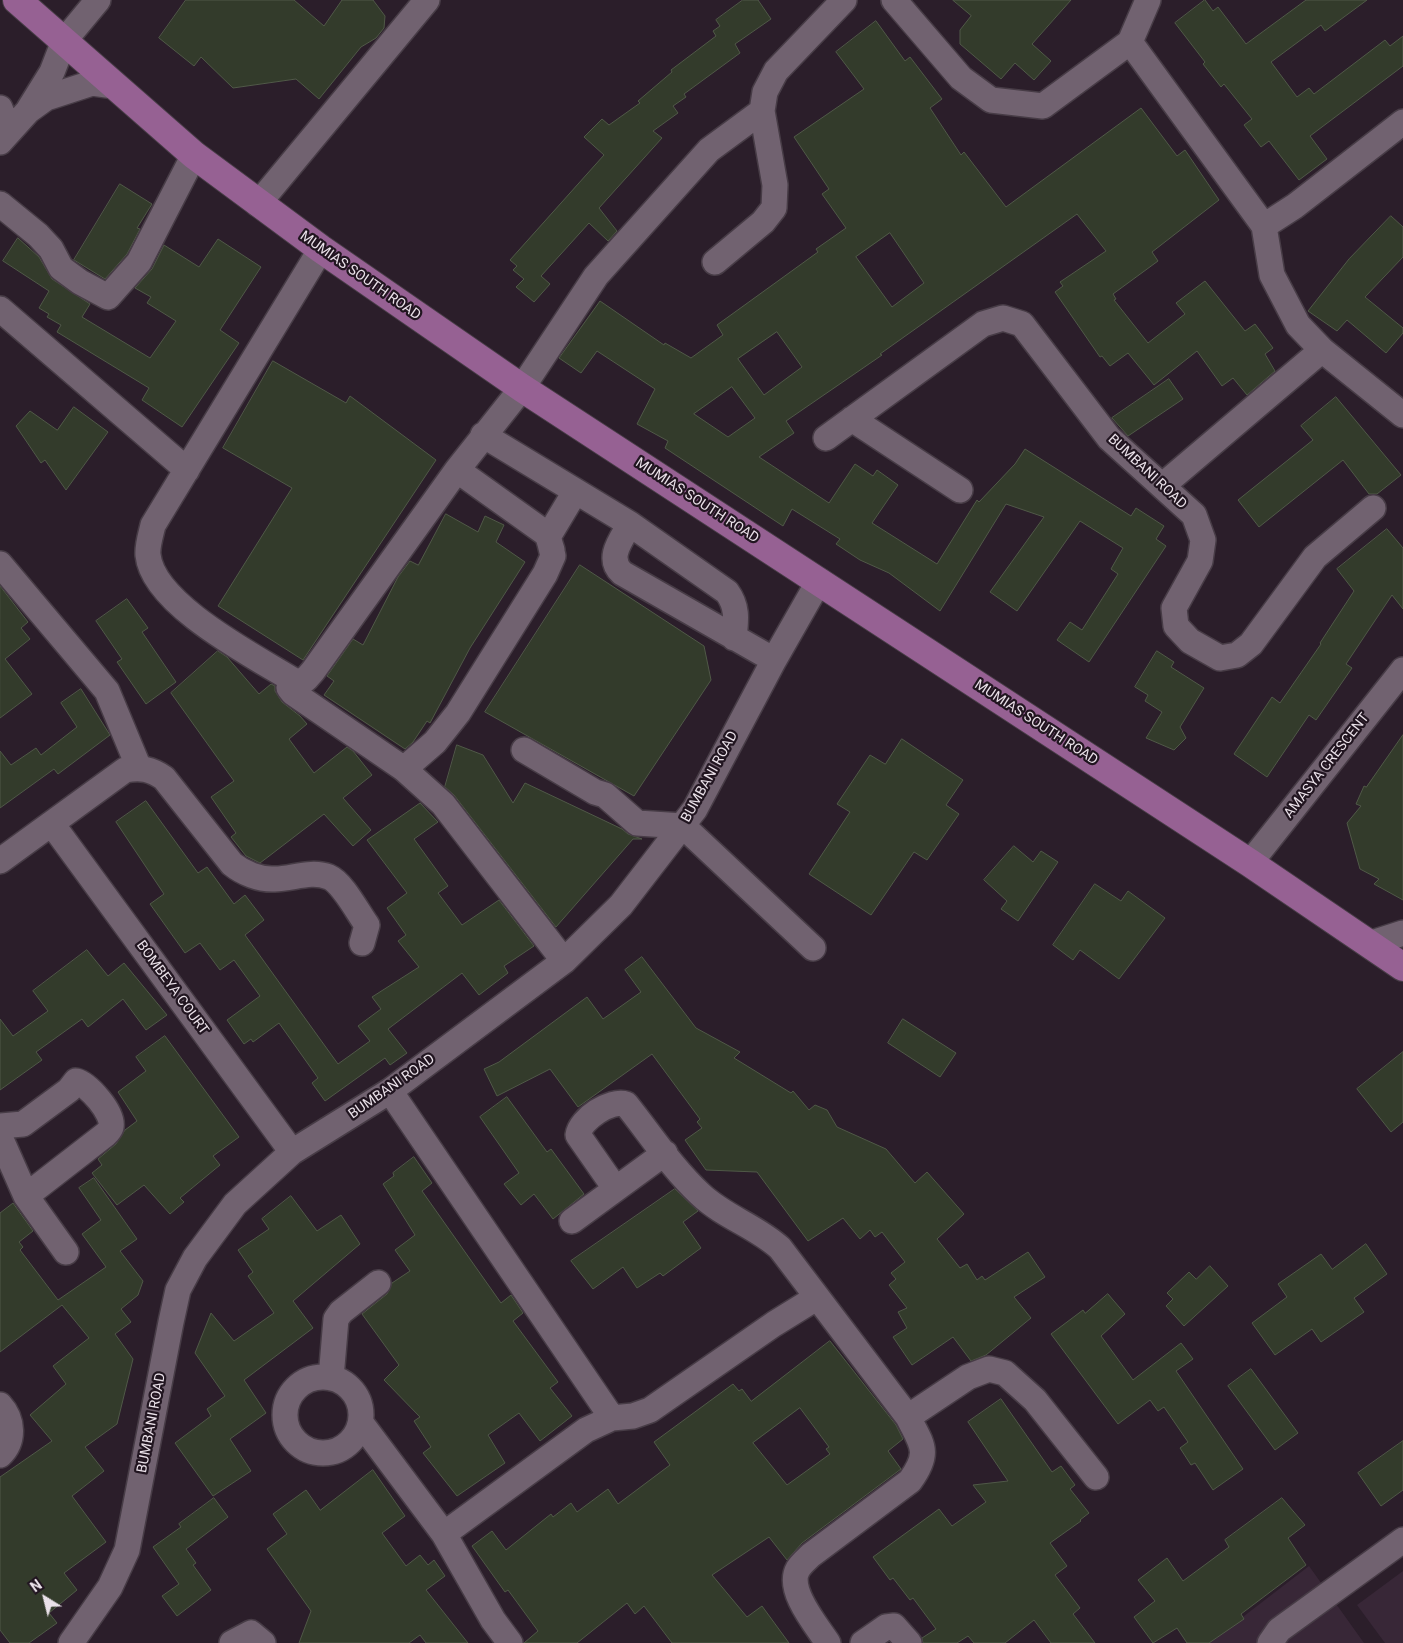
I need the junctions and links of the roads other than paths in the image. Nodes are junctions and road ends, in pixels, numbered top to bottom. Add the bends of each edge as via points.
1 (17, 0) edge
2 (98, 0) edge
3 (427, 0) edge
4 (844, 0) edge
5 (894, 0) edge
6 (1148, 0) edge
7 (64, 41) junction
8 (1130, 42) junction
9 (114, 86) junction
10 (28, 111) junction
11 (762, 111) junction
12 (1403, 122) edge
13 (3, 127) edge
14 (194, 156) junction
15 (0, 204) edge
16 (258, 204) junction
17 (1264, 226) junction
18 (321, 249) junction
19 (715, 262) dead end
20 (0, 309) edge
21 (1322, 350) junction
22 (522, 388) junction
23 (1403, 414) edge
24 (852, 419) junction
25 (484, 435) junction
26 (826, 438) dead end
27 (187, 470) junction
28 (457, 470) junction
29 (1162, 486) junction
30 (960, 490) dead end
31 (575, 492) junction
32 (1373, 508) dead end
33 (630, 524) junction
34 (552, 550) junction
35 (0, 564) edge
36 (819, 581) junction
37 (734, 638) junction
38 (774, 660) junction
39 (1403, 670) edge
40 (296, 682) junction
41 (524, 750) dead end
42 (139, 768) junction
43 (404, 769) junction
44 (52, 824) junction
45 (683, 826) junction
46 (0, 861) edge
47 (1250, 863) junction
48 (1403, 933) edge
49 (362, 943) dead end
50 (1369, 944) junction
51 (814, 948) dead end
52 (564, 961) junction
53 (1403, 967) edge
54 (390, 1091) junction
55 (0, 1126) edge
56 (0, 1137) edge
57 (292, 1152) junction
58 (665, 1153) junction
59 (615, 1188) junction
60 (26, 1196) junction
61 (572, 1221) dead end
62 (66, 1252) dead end
63 (378, 1283) dead end
64 (816, 1298) junction
65 (331, 1378) junction
66 (0, 1405) edge
67 (908, 1416) junction
68 (612, 1418) junction
69 (361, 1423) junction
70 (0, 1455) edge
71 (1096, 1477) dead end
72 (444, 1534) junction
73 (1403, 1540) edge
74 (71, 1643) edge
75 (232, 1643) edge
76 (263, 1643) edge
77 (510, 1643) edge
78 (828, 1643) edge
79 (863, 1643) edge
80 (909, 1643) edge
81 (1270, 1643) edge

1 - 7 main road, MUMIAS SOUTH ROAD
2 - 7 street
3 - 16 street
4 - 11 street via 776,71 764,92
5 - 8 street via 961,78 992,100 1010,104 1043,106
6 - 8 street
7 - 9 main road, MUMIAS SOUTH ROAD
7 - 10 street via 52,72
8 - 17 street
9 - 10 street via 92,83 46,98
9 - 14 main road, MUMIAS SOUTH ROAD
10 - 13 street
11 - 19 street via 775,185 774,208 763,222
11 - 22 street via 709,150 596,276
12 - 17 street via 1295,206
14 - 15 street via 139,262 108,297 61,268 51,249 38,235
14 - 16 main road, MUMIAS SOUTH ROAD
16 - 18 main road, MUMIAS SOUTH ROAD
17 - 21 street via 1272,275 1298,325
18 - 22 main road, MUMIAS SOUTH ROAD
18 - 27 street
20 - 27 street
21 - 23 street
21 - 29 street
22 - 25 street
22 - 36 main road, MUMIAS SOUTH ROAD
24 - 26 street, BUMBANI ROAD
24 - 29 street, BUMBANI ROAD via 983,324 1003,318 1022,324 1109,438
24 - 30 street
25 - 28 street
25 - 31 street
27 - 40 street via 153,525 148,555 156,577 190,616
28 - 34 street via 548,535
28 - 40 street via 313,671
29 - 32 street, BUMBANI ROAD via 1194,515 1203,540 1200,561 1174,608 1176,626 1190,641 1220,658 1237,655 1251,644 1315,557
31 - 33 street
31 - 34 street via 548,537
33 - 37 street via 727,592 737,613
33 - 37 street via 615,552 615,564 619,570
34 - 43 street via 553,556 545,574 458,713 435,742
35 - 42 street via 107,691
36 - 38 street, BUMBANI ROAD
36 - 47 main road, MUMIAS SOUTH ROAD
37 - 38 street
38 - 45 street, BUMBANI ROAD
39 - 47 street, AMASYA CRESCENT
40 - 43 street via 289,688 293,694
41 - 45 street via 605,795 637,823
42 - 44 street via 125,770
42 - 49 street via 152,770 164,778 232,864 242,872 273,880 313,874 329,877 367,925
43 - 52 street via 443,804
44 - 46 street
44 - 57 street, BOMBEYA COURT
45 - 51 street
45 - 52 street, BUMBANI ROAD via 621,905
47 - 50 main road, MUMIAS SOUTH ROAD
48 - 50 street
50 - 53 main road, MUMIAS SOUTH ROAD
52 - 54 street, BUMBANI ROAD
54 - 57 street, BUMBANI ROAD
54 - 68 street
55 - 60 street via 23,1124 69,1090 76,1081 90,1088 107,1110 111,1121 106,1134
56 - 60 street
57 - 74 street, BUMBANI ROAD via 235,1204 195,1258 178,1290 127,1550 110,1587
58 - 59 street
58 - 59 street via 626,1104 608,1105 583,1123 578,1135
58 - 64 street via 700,1194 780,1248
59 - 61 street
60 - 62 street
63 - 65 street via 336,1319
64 - 67 street
64 - 68 street via 650,1410
65 - 69 street via 349,1387 360,1404
65 - 69 street via 312,1379 295,1390 286,1408 287,1428 298,1444 316,1453 335,1452 352,1441
66 - 70 street via 8,1413 12,1431 6,1449
67 - 71 street via 968,1377 989,1369 1005,1373 1034,1400
67 - 78 street via 923,1446 922,1465 910,1481 811,1554 798,1570 794,1583 800,1599
68 - 72 street via 586,1430
69 - 72 street
72 - 77 street via 493,1620
73 - 81 street via 1279,1630
75 - 76 street via 251,1633
79 - 80 street via 886,1627 894,1626

